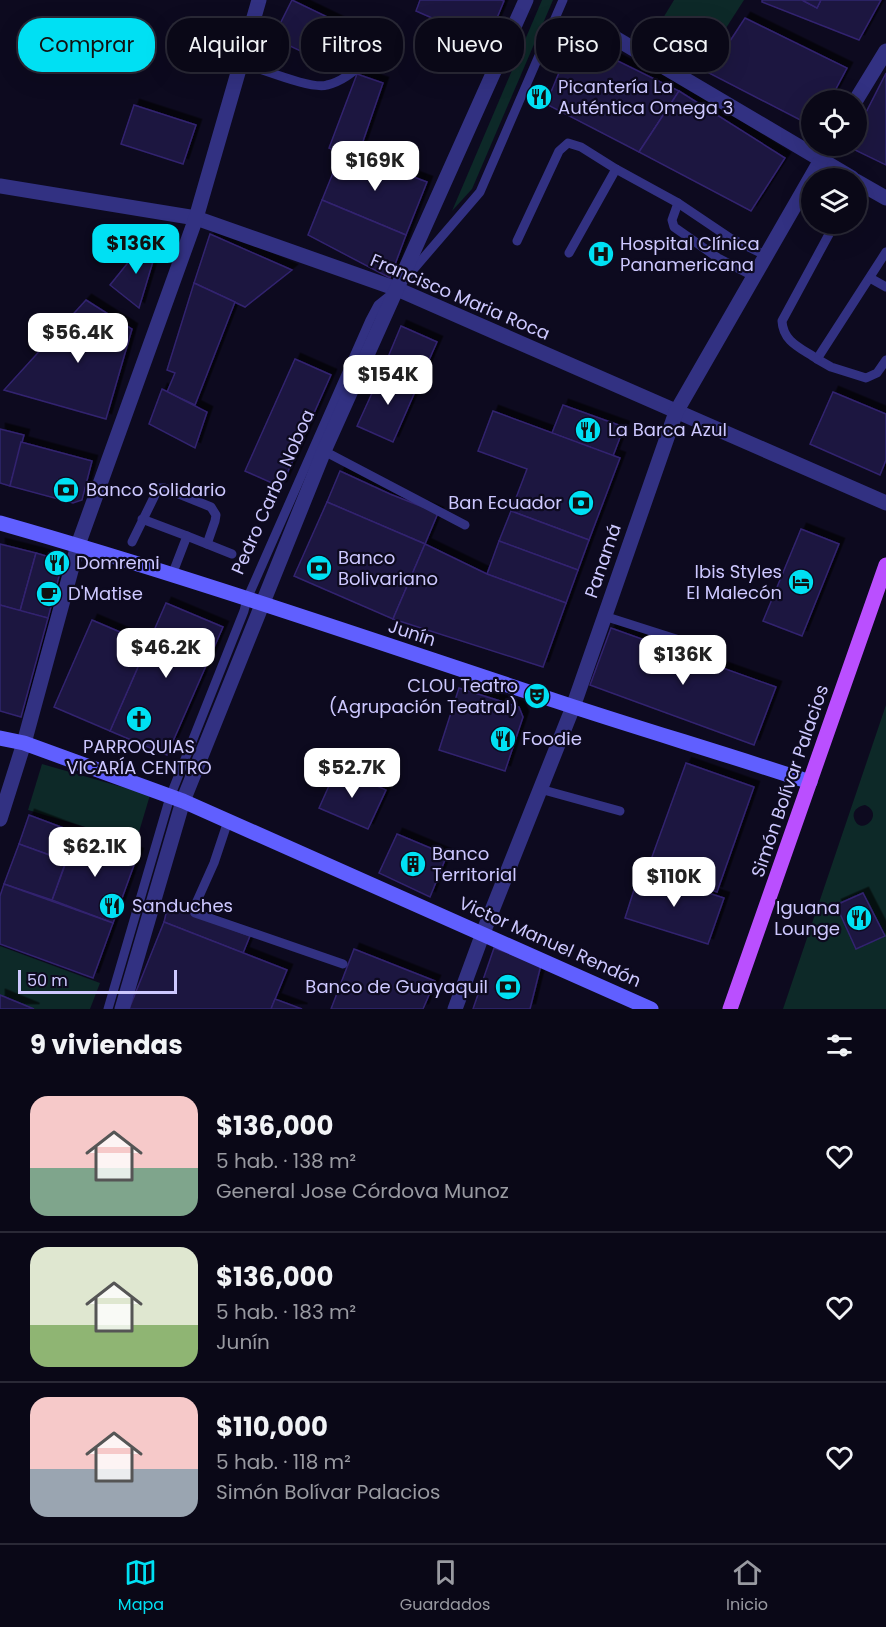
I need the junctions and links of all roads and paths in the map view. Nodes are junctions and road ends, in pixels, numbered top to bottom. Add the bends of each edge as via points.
1 (259, 0) edge
2 (526, 0) edge
3 (563, 0) edge
4 (254, 18) edge
5 (620, 41) edge
6 (886, 51) edge
7 (238, 72) edge
8 (268, 72) edge
9 (353, 72) edge
10 (862, 90) edge
11 (823, 156) edge
12 (820, 160) junction
13 (834, 168) edge
14 (616, 169) junction
15 (0, 186) edge
16 (867, 187) edge
17 (886, 198) edge
18 (678, 203) junction
19 (196, 218) junction
20 (829, 234) edge
21 (518, 241) dead end
22 (886, 252) edge
23 (569, 253) dead end
24 (765, 255) junction
25 (753, 276) junction
26 (870, 278) junction
27 (886, 287) edge
28 (397, 289) junction
29 (818, 358) junction
30 (886, 360) edge
31 (676, 412) junction
32 (324, 451) junction
33 (886, 503) edge
34 (142, 519) junction
35 (0, 523) edge
36 (465, 525) dead end
37 (187, 536) junction
38 (132, 542) dead end
39 (207, 544) junction
40 (78, 545) junction
41 (232, 554) dead end
42 (886, 565) edge
43 (172, 575) junction
44 (255, 601) junction
45 (604, 616) junction
46 (698, 645) dead end
47 (573, 707) junction
48 (0, 738) edge
49 (24, 743) junction
50 (810, 782) junction
51 (540, 789) junction
52 (177, 799) junction
53 (620, 811) dead end
54 (0, 819) edge
55 (228, 821) junction
56 (483, 933) junction
57 (343, 964) dead end
58 (108, 1009) edge
59 (122, 1009) edge
60 (455, 1009) edge
61 (651, 1009) edge
62 (730, 1009) edge

1 - 4 street
2 - 28 street
3 - 28 lane via 480,192
5 - 12 street
6 - 10 street
7 - 19 street
8 - 9 lane via 326,86
11 - 12 street, Panamá
12 - 13 street
12 - 24 street, Panamá
14 - 18 lane
14 - 21 lane via 568,143 559,151
14 - 23 lane
15 - 19 street, Francisco Maria Roca
16 - 17 street
18 - 24 lane via 730,238
18 - 25 lane via 672,220 674,227 718,258
19 - 28 street, Francisco Maria Roca
19 - 40 street
20 - 29 lane via 782,321 788,340
22 - 26 lane
24 - 25 street, Panamá
25 - 31 street, Panamá
26 - 27 lane
26 - 29 lane
28 - 31 street, Francisco Maria Roca
28 - 32 street, Pedro Carbo Noboa
28 - 44 lane, Pedro Carbo Noboa via 378,305 370,320
29 - 30 lane via 831,367 866,378 877,373
31 - 33 street, Francisco Maria Roca
31 - 45 street, Panamá
32 - 36 lane
32 - 44 street, Pedro Carbo Noboa
34 - 37 lane
34 - 38 lane
34 - 39 lane via 157,491 164,488 211,507 216,515
35 - 40 street, Junín
37 - 39 lane
37 - 43 lane
39 - 41 lane
40 - 43 street, Junín
40 - 49 street
42 - 50 main road, Simón Bolívar Palacios
43 - 44 street, Junín
44 - 47 street, Junín
44 - 52 street, Pedro Carbo Noboa
45 - 46 lane
45 - 47 street, Panamá
47 - 50 street, Junín
47 - 51 street, Panamá
48 - 49 street, Victor Manuel Rendón
49 - 52 street, Victor Manuel Rendón
49 - 54 street
50 - 62 main road, Simón Bolívar Palacios
51 - 53 lane
51 - 56 street, Panamá
52 - 55 street, Victor Manuel Rendón
52 - 58 lane, Pedro Carbo Noboa
52 - 59 street, Pedro Carbo Noboa
55 - 56 street, Victor Manuel Rendón
55 - 57 lane via 196,901 195,913
56 - 60 street, Panamá
56 - 61 street, Victor Manuel Rendón

